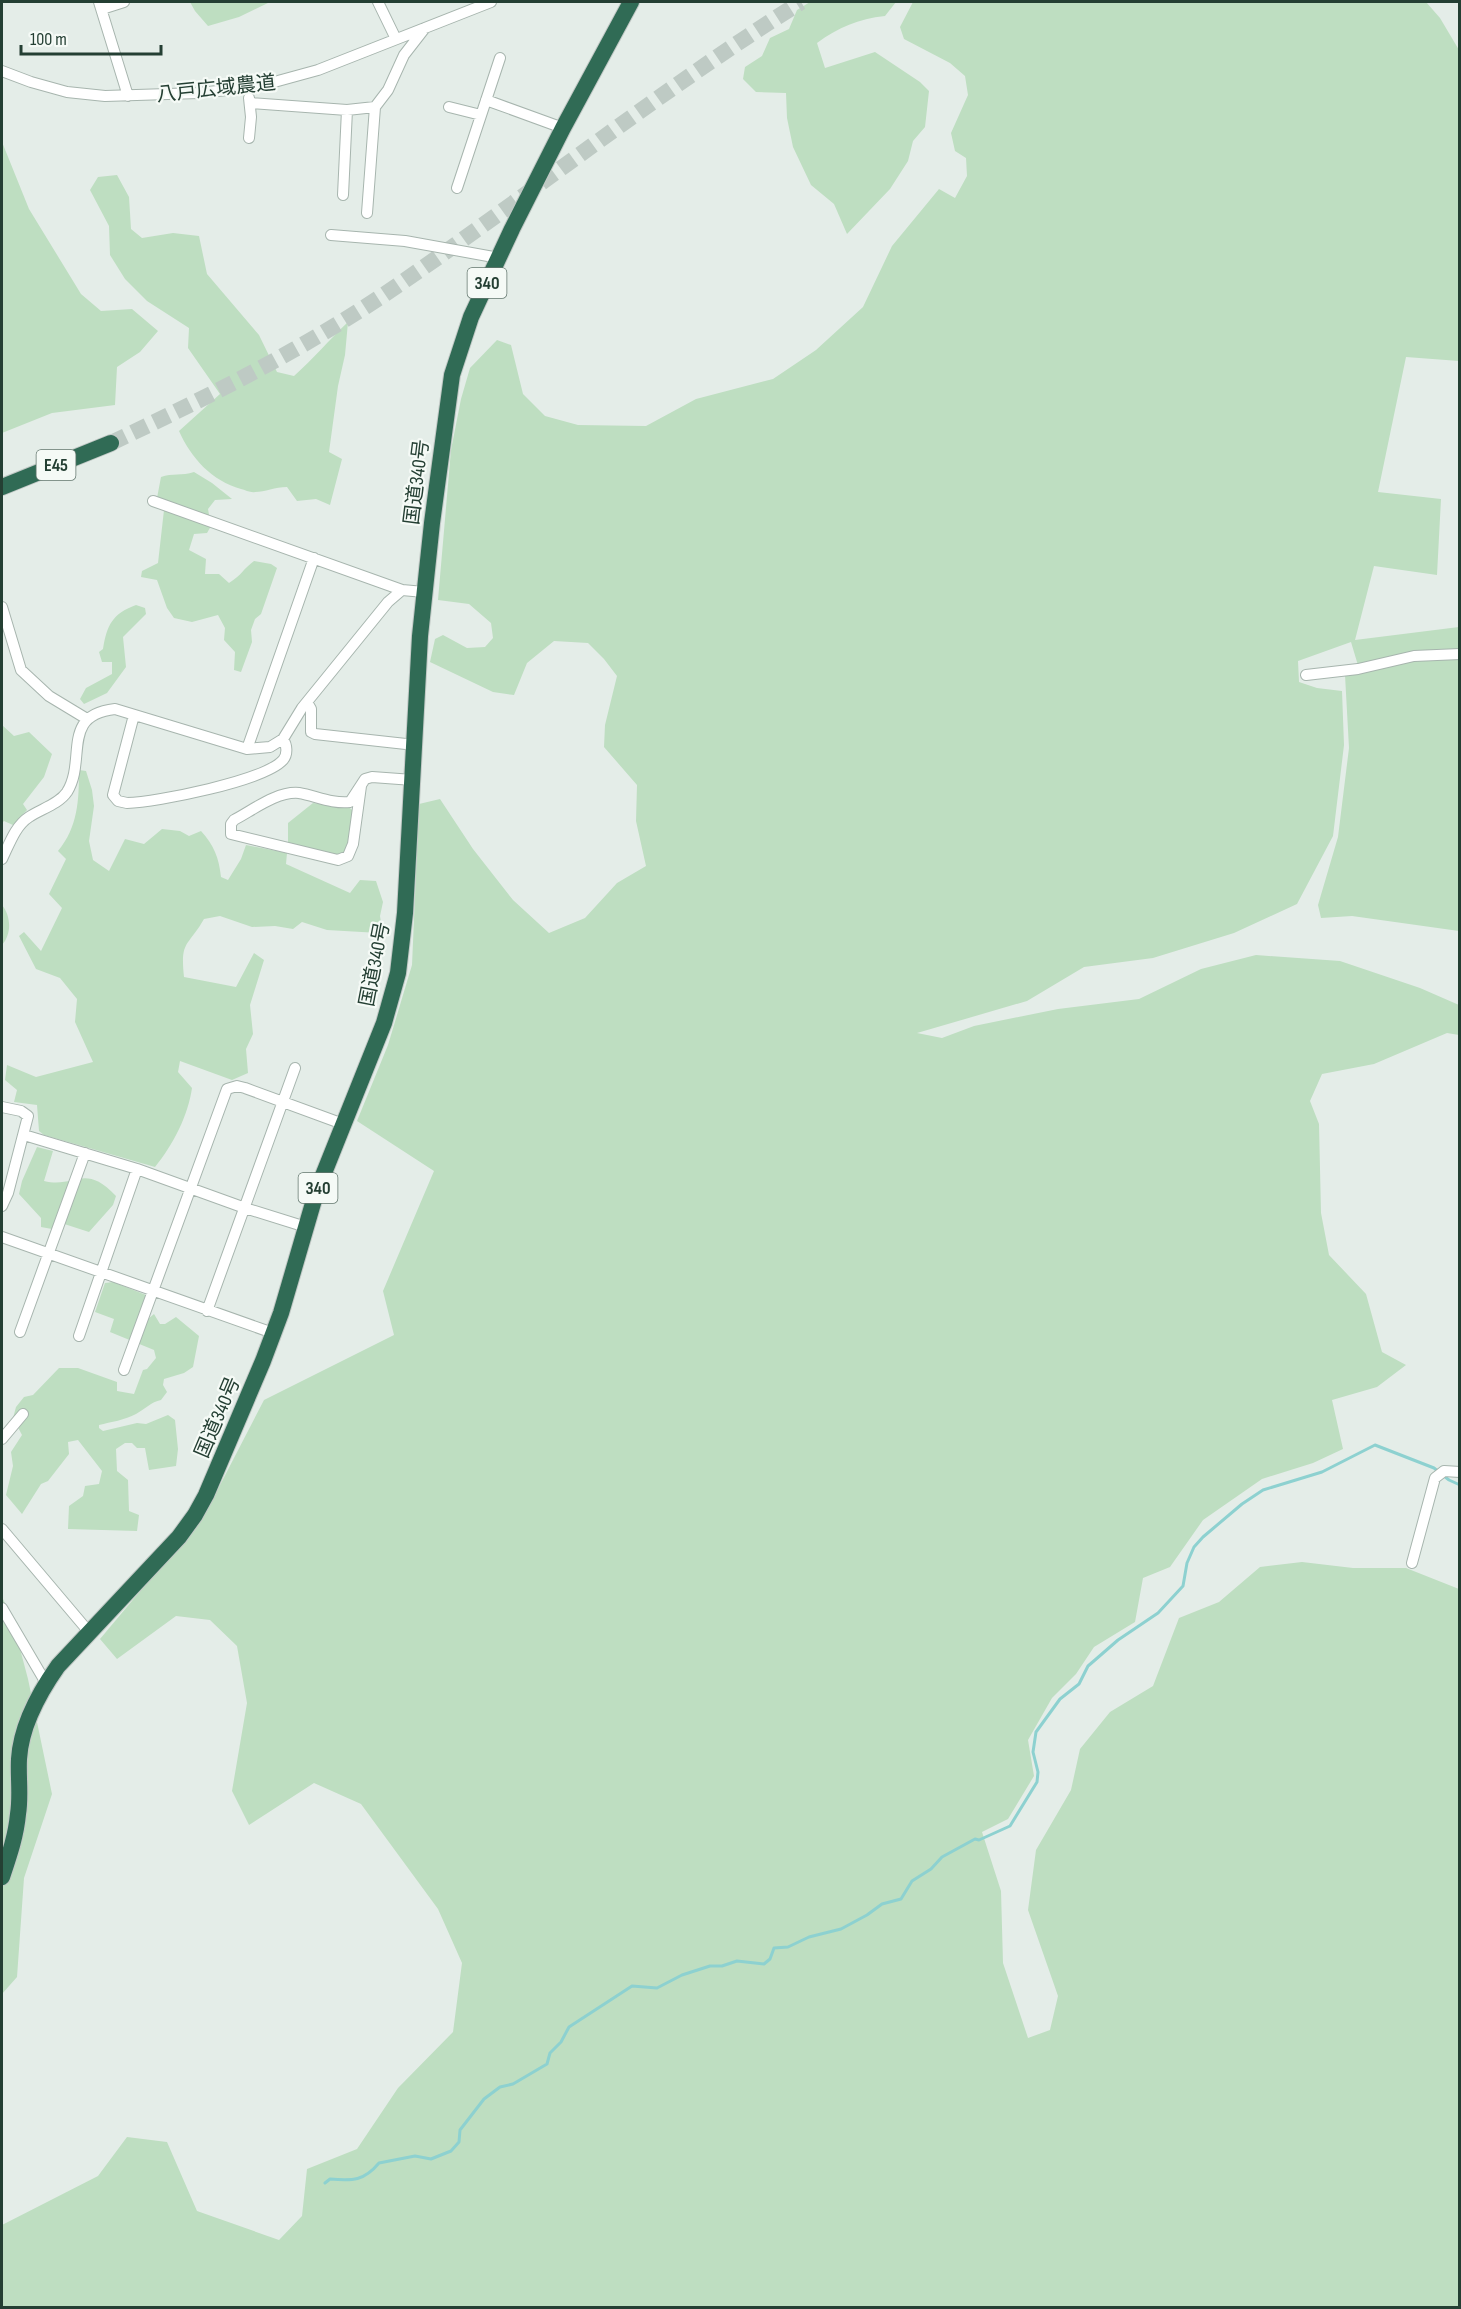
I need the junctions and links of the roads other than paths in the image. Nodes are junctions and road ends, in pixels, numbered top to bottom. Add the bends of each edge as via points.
1 (124, 2) edge
2 (378, 2) edge
3 (491, 2) edge
4 (631, 2) edge
5 (101, 5) edge
6 (425, 27) junction
7 (396, 39) junction
8 (500, 58) dead end
9 (2, 71) edge
10 (246, 89) junction
11 (128, 96) junction
12 (486, 100) junction
13 (250, 103) junction
14 (449, 107) dead end
15 (375, 108) junction
16 (347, 110) junction
17 (481, 115) junction
18 (562, 128) junction
19 (249, 138) dead end
20 (458, 188) dead end
21 (343, 195) dead end
22 (367, 213) dead end
23 (331, 236) dead end
24 (498, 258) junction
25 (111, 443) tunnel mouth
26 (2, 487) edge
27 (153, 501) dead end
28 (314, 558) junction
29 (402, 590) junction
30 (424, 592) junction
31 (2, 607) edge
32 (1460, 654) edge
33 (1306, 675) dead end
34 (307, 702) junction
35 (134, 715) junction
36 (87, 719) junction
37 (283, 739) junction
38 (415, 744) junction
39 (247, 749) junction
40 (413, 780) junction
41 (361, 786) junction
42 (2, 859) edge
43 (295, 1068) dead end
44 (283, 1103) junction
45 (2, 1107) edge
46 (344, 1124) junction
47 (24, 1135) junction
48 (85, 1153) junction
49 (137, 1168) junction
50 (192, 1188) junction
51 (2, 1206) edge
52 (245, 1208) junction
53 (306, 1227) junction
54 (2, 1237) edge
55 (48, 1254) junction
56 (102, 1273) junction
57 (154, 1292) junction
58 (207, 1311) junction
59 (20, 1332) dead end
60 (273, 1333) junction
61 (79, 1336) dead end
62 (124, 1370) dead end
63 (23, 1414) dead end
64 (2, 1439) edge
65 (1460, 1472) edge
66 (2, 1529) edge
67 (1412, 1563) dead end
68 (2, 1608) edge
69 (89, 1632) junction
70 (46, 1683) junction
71 (2, 1877) edge

1 - 5 street
2 - 7 street
3 - 6 street, 八戸広域農道
4 - 18 highway, 国道340号 / 340
5 - 11 street
6 - 7 street, 八戸広域農道
6 - 15 street via 404,55
7 - 10 street, 八戸広域農道 via 308,73
8 - 12 street
9 - 11 street, 八戸広域農道 via 67,92
10 - 11 street, 八戸広域農道
10 - 13 street
12 - 17 street
12 - 18 street
13 - 16 street
13 - 19 street
14 - 17 street
15 - 16 street
15 - 22 street
16 - 21 street
17 - 20 street
18 - 24 highway, 国道340号 / 340
23 - 24 street via 405,241
24 - 30 highway, 国道340号 / 340 via 471,317 452,375
25 - 26 highway, E45
27 - 28 street
28 - 29 street
28 - 39 street
29 - 30 street
29 - 34 street
30 - 38 highway, 国道340号 / 340
31 - 36 street via 21,670 49,696
32 - 33 street via 1414,656 1358,669
34 - 37 street
34 - 38 street via 311,709 311,732 315,734
35 - 36 street via 115,709
35 - 37 street via 113,795 127,803 200,792 255,775 284,760
35 - 39 street
36 - 42 street via 79,733 66,793 19,825
37 - 39 street via 270,747
38 - 40 highway, 国道340号 / 340
40 - 41 street via 372,777
40 - 46 highway, 国道340号 / 340 via 398,973 384,1023
41 - 41 street via 350,802 297,793 279,796 234,820 231,834 338,860 348,856 353,844
43 - 44 street
44 - 46 street
44 - 50 street via 237,1086 227,1089
44 - 52 street
45 - 47 street via 28,1116
46 - 53 highway, 国道340号 / 340
47 - 48 street
47 - 51 street
48 - 49 street
48 - 55 street
49 - 50 street
49 - 56 street
50 - 52 street
50 - 57 street
52 - 53 street
52 - 58 street
53 - 60 highway, 国道340号 / 340
54 - 55 street
55 - 56 street
55 - 59 street
56 - 57 street
56 - 61 street
57 - 58 street
57 - 62 street
58 - 60 street
60 - 69 highway, 国道340号 / 340 via 195,1515
63 - 64 street
65 - 67 street via 1444,1471 1435,1478
66 - 69 street
68 - 70 street
69 - 70 highway, 国道340号 / 340
70 - 71 highway, 国道340号 / 340 via 23,1735 19,1812

